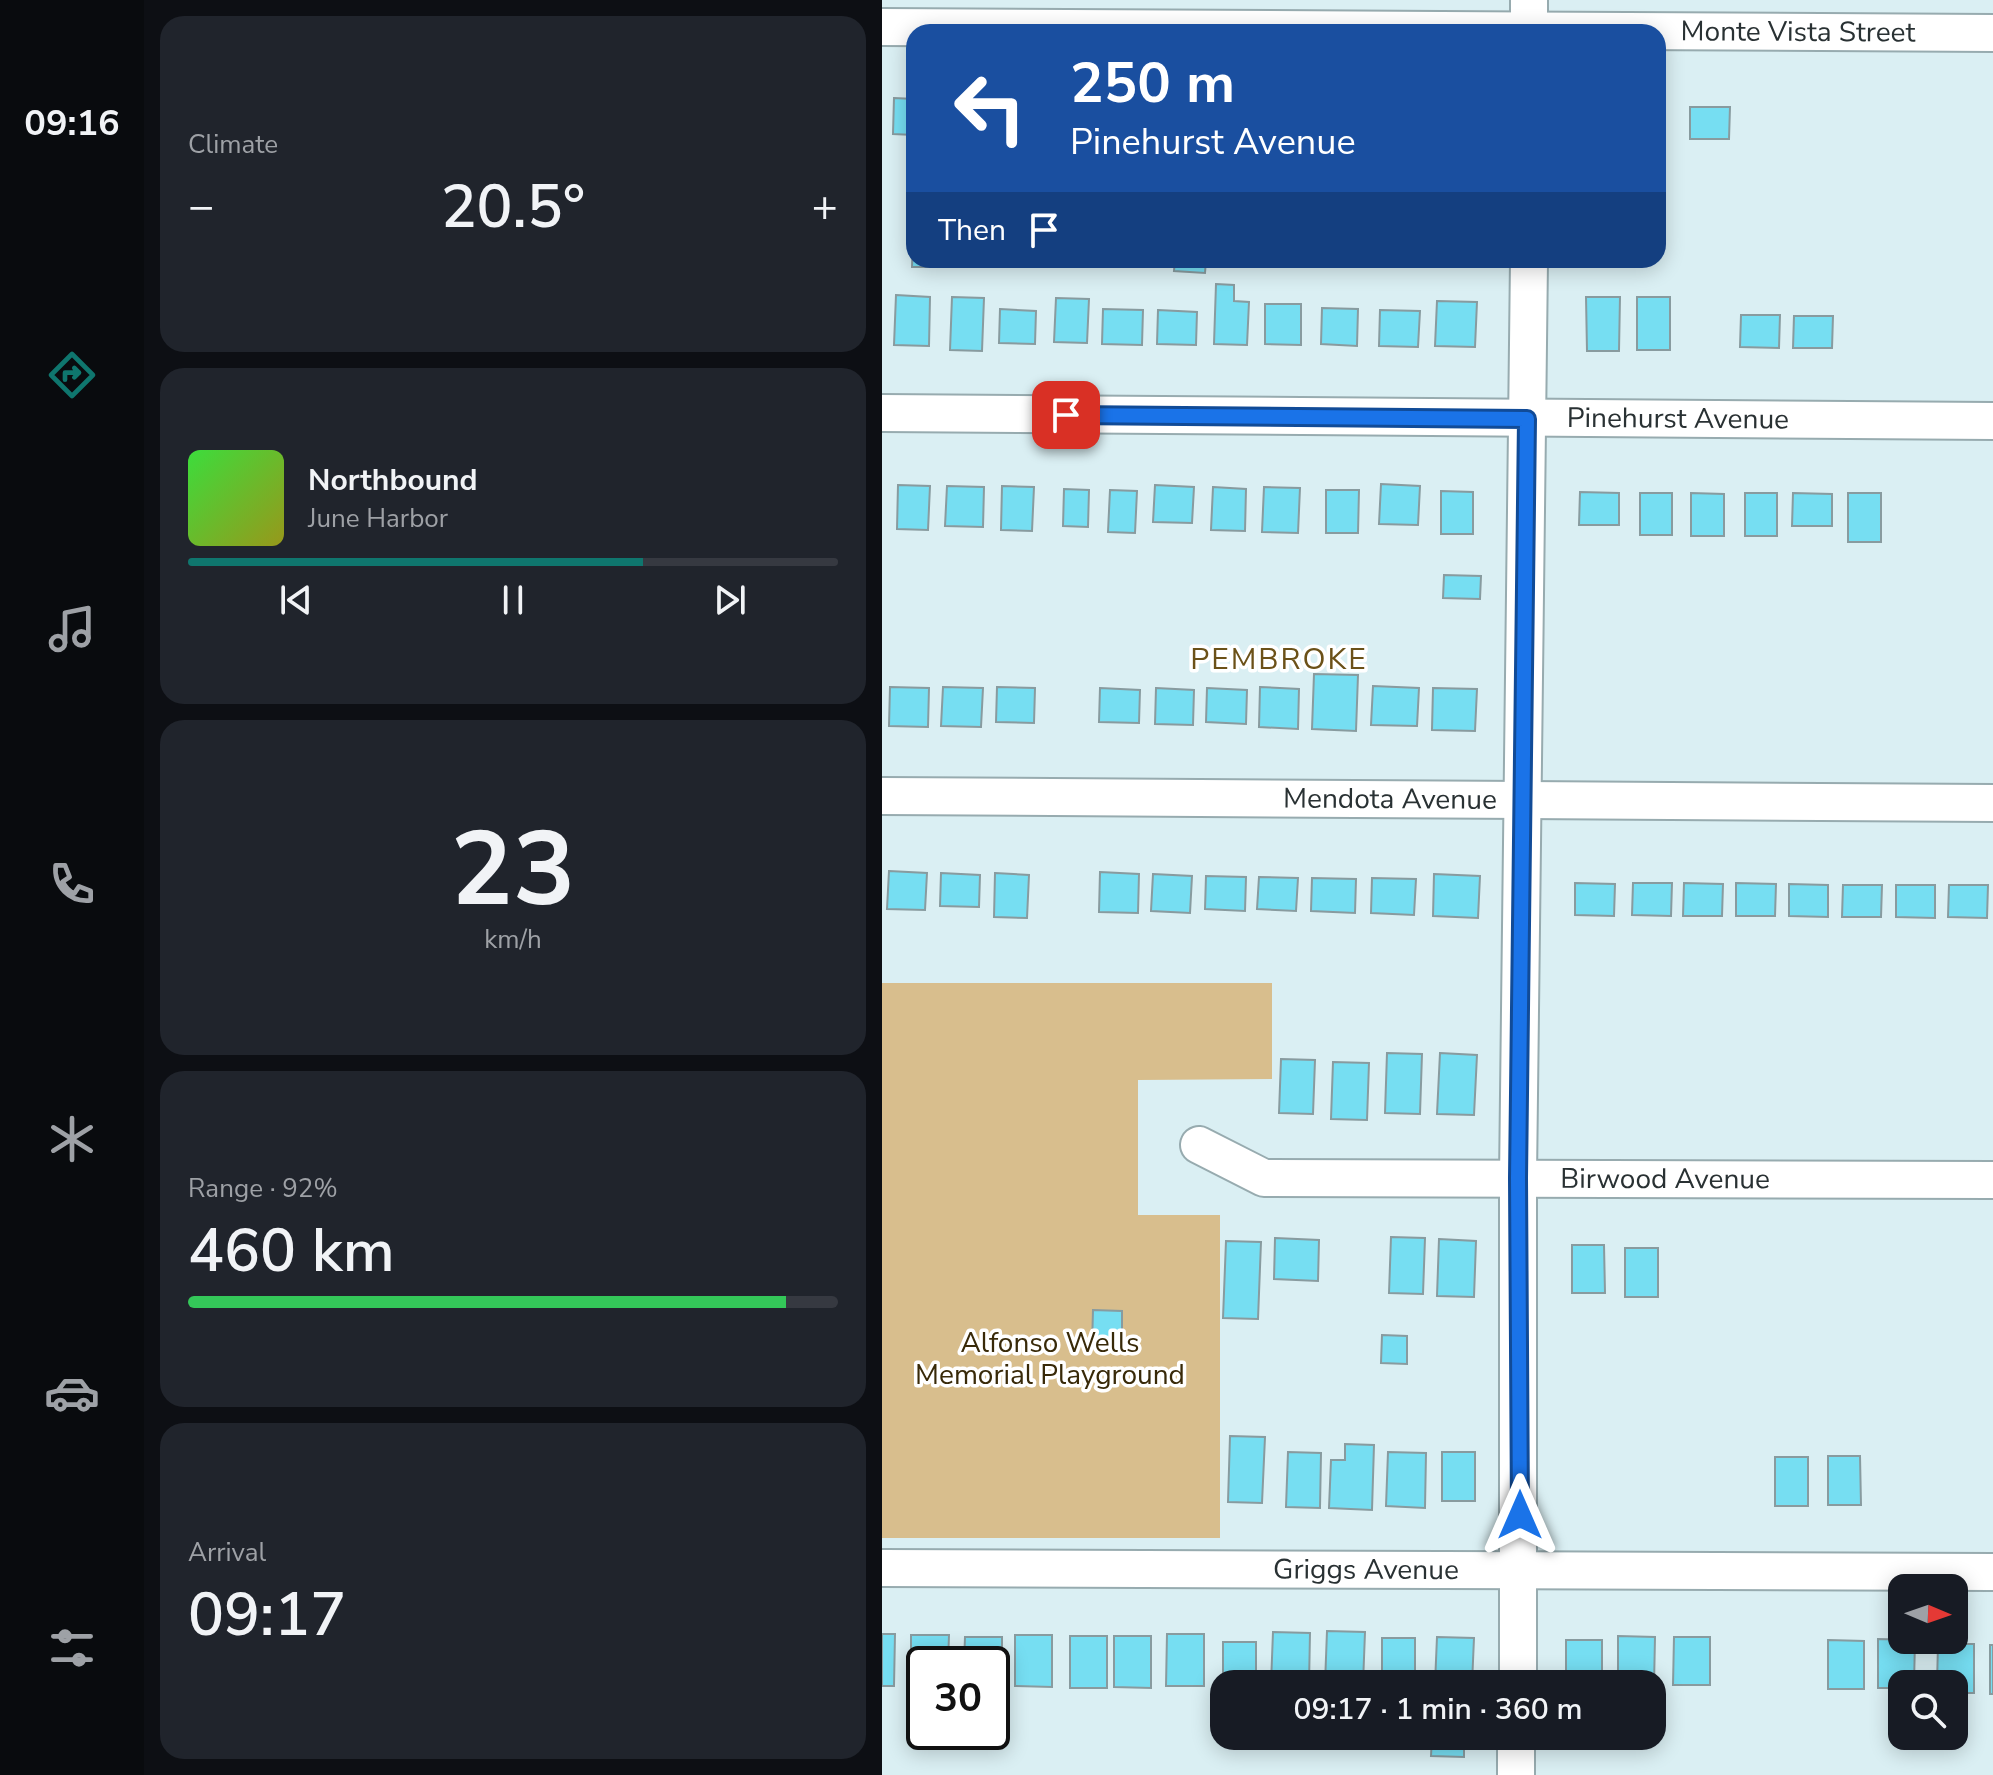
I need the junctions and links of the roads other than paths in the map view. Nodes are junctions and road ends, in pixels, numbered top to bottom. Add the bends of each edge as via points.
1 (1529, 21) edge
2 (1206, 24) edge
3 (1645, 24) edge
4 (1666, 25) edge
5 (882, 27) edge
6 (906, 27) edge
7 (1993, 33) edge
8 (1529, 268) edge
9 (882, 413) edge
10 (1527, 419) junction
11 (1993, 421) edge
12 (882, 796) edge
13 (1521, 800) junction
14 (1993, 803) edge
15 (1199, 1145) dead end
16 (1518, 1178) junction
17 (1993, 1180) edge
18 (882, 1568) edge
19 (1520, 1571) junction
20 (1993, 1572) edge
21 (1518, 1670) edge
22 (1516, 1750) edge
23 (1516, 1775) edge

1 - 2 street, Monte Vista Street
1 - 3 street, Monte Vista Street
4 - 7 street, Monte Vista Street
5 - 6 street, Monte Vista Street
8 - 10 street
9 - 10 street, Pinehurst Avenue
10 - 11 street, Pinehurst Avenue
10 - 13 street
12 - 13 street, Mendota Avenue
13 - 14 street, Mendota Avenue
13 - 16 street
15 - 16 street, Birwood Avenue via 1264,1178
16 - 17 street, Birwood Avenue
16 - 19 street
18 - 19 street, Griggs Avenue
19 - 20 street, Griggs Avenue
19 - 21 street
22 - 23 street

